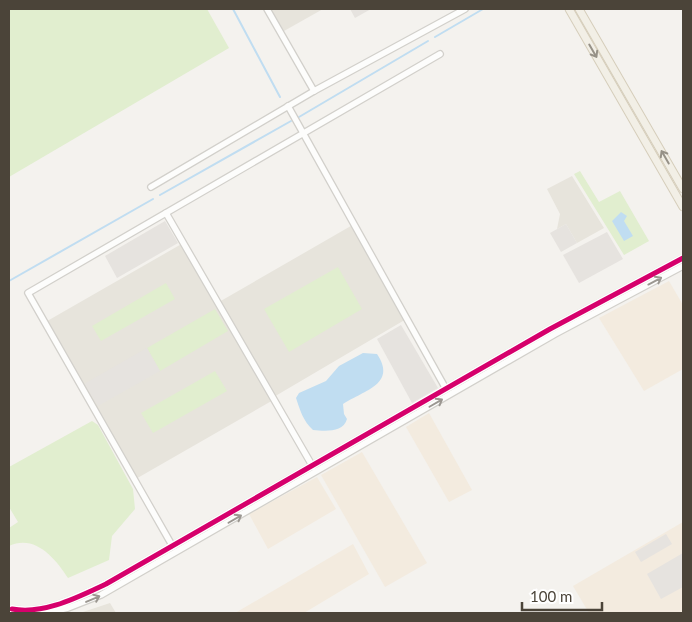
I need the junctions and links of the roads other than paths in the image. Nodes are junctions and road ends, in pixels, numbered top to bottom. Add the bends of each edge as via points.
1 (267, 9) edge
2 (447, 9) edge
3 (465, 9) edge
4 (569, 9) edge
5 (579, 9) edge
6 (452, 16) junction
7 (440, 54) dead end
8 (314, 91) junction
9 (288, 106) junction
10 (303, 133) junction
11 (150, 187) dead end
12 (683, 189) edge
13 (683, 207) edge
14 (166, 213) junction
15 (683, 258) edge
16 (683, 266) edge
17 (446, 389) junction
18 (313, 467) junction
19 (173, 547) junction
20 (12, 610) edge
21 (47, 613) edge

1 - 8 street
2 - 6 street
3 - 6 street
4 -> 13 main road
12 -> 5 main road
6 - 8 street
7 - 10 street
8 - 9 street
9 - 10 street
9 - 11 street
10 - 14 street
10 - 17 street
14 - 18 street
14 - 19 street via 28,293
15 - 17 street
21 -> 16 street via 101,595 555,334
17 - 18 street
18 - 19 street
19 - 20 street via 106,584 67,601 30,610

